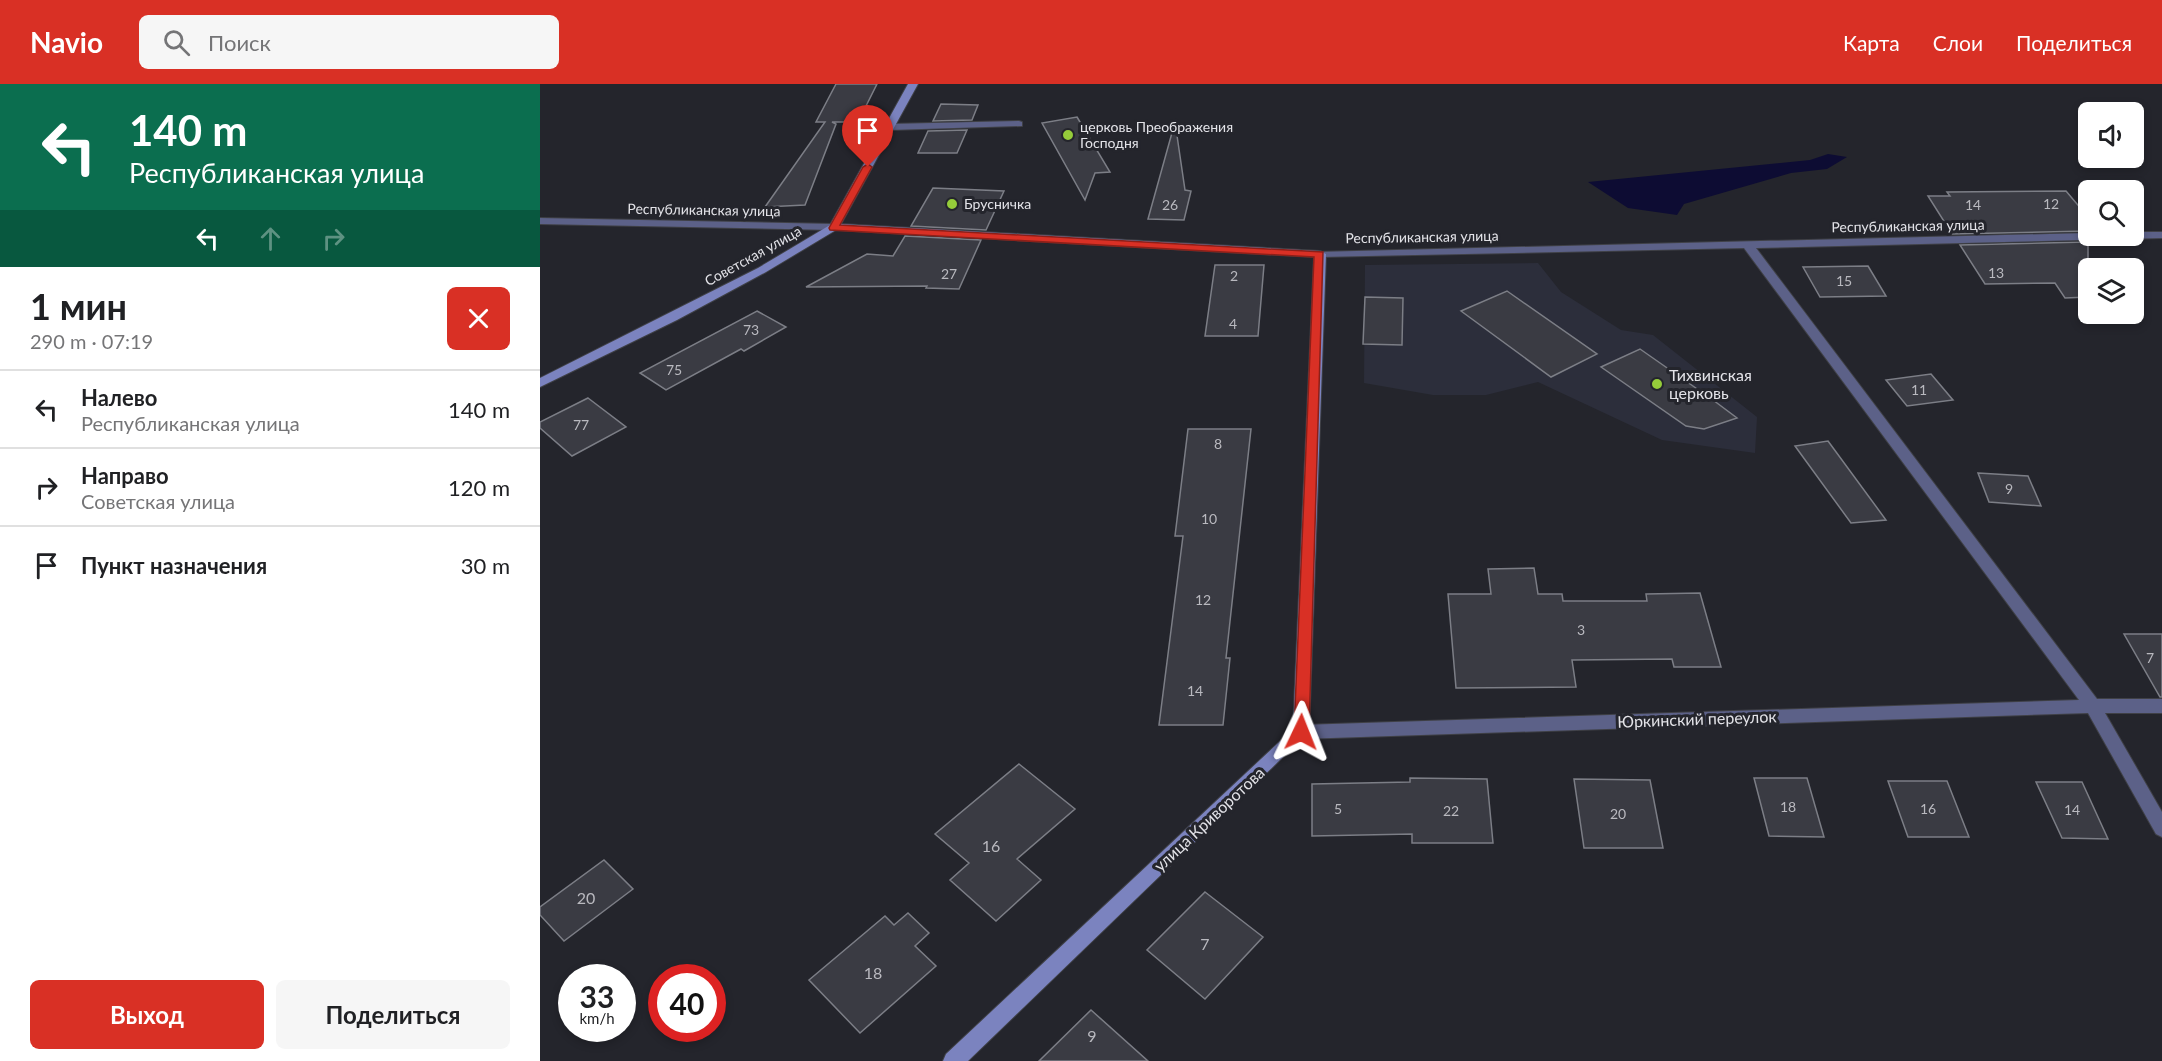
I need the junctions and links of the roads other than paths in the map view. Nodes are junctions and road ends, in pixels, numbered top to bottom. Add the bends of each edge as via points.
1 (913, 84) edge
2 (1019, 124) dead end
3 (890, 127) junction
4 (540, 221) edge
5 (834, 228) junction
6 (2162, 235) edge
7 (1748, 245) junction
8 (1320, 254) junction
9 (540, 383) edge
10 (2092, 706) junction
11 (2162, 706) edge
12 (1301, 732) junction
13 (2162, 829) edge
14 (953, 1061) edge

1 - 3 street
2 - 3 street
3 - 5 street
4 - 5 street, Республиканская улица
5 - 8 street, Республиканская улица
5 - 9 street, Советская улица via 673,317
6 - 7 street, Республиканская улица
7 - 8 street, Республиканская улица
7 - 10 street
8 - 12 street
10 - 11 street, Юркинский переулок
10 - 12 street, Юркинский переулок
10 - 13 street
12 - 14 street, улица Криворотова

